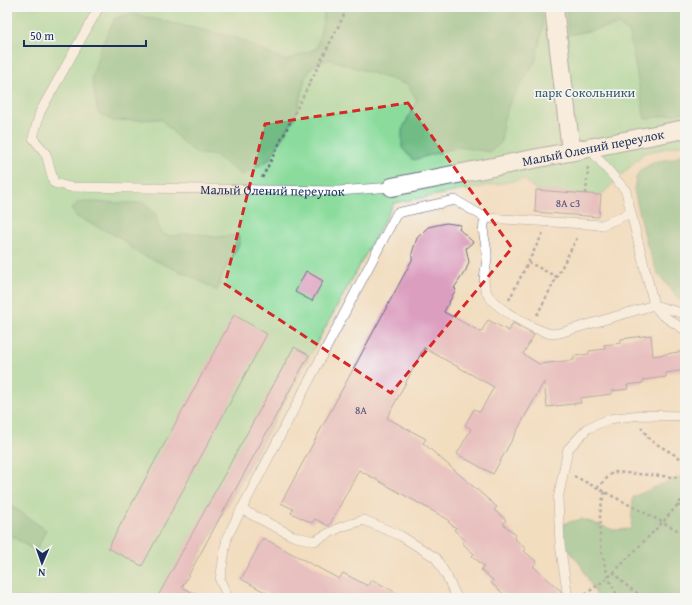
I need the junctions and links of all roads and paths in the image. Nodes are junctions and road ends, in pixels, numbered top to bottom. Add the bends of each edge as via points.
1 (99, 7) edge
2 (348, 7) edge
3 (554, 7) edge
4 (685, 129) edge
5 (589, 148) junction
6 (571, 151) junction
7 (392, 187) joint
8 (256, 190) junction
9 (632, 213) junction
10 (486, 218) junction
11 (549, 222) junction
12 (584, 224) junction
13 (528, 262) junction
14 (556, 277) junction
15 (654, 305) junction
16 (503, 311) junction
17 (685, 314) edge
18 (531, 326) junction
19 (685, 330) edge
20 (640, 415) junction
21 (685, 416) edge
22 (685, 461) edge
23 (563, 470) junction
24 (685, 478) edge
25 (597, 488) junction
26 (605, 492) junction
27 (685, 496) edge
28 (685, 505) edge
29 (677, 506) junction
30 (241, 509) junction
31 (663, 522) junction
32 (685, 534) edge
33 (613, 572) junction
34 (608, 578) junction
35 (685, 595) edge
36 (228, 598) edge
37 (457, 598) edge
38 (568, 598) edge
39 (579, 598) edge
40 (620, 598) edge
41 (650, 598) edge
42 (676, 598) edge

1 - 8 lane, Малый Олений переулок via 40,112 32,138 46,154 54,183 70,187
2 - 8 path
3 - 6 street
4 - 5 street, Малый Олений переулок
5 - 6 street, Малый Олений переулок
5 - 9 lane via 626,191
6 - 7 street, Малый Олений переулок
7 - 8 lane, Малый Олений переулок via 338,191
9 - 12 lane via 602,225
9 - 15 lane
10 - 11 lane
10 - 16 lane via 482,227 487,244 488,259 484,275 487,293
10 - 30 lane via 455,200 397,213
11 - 12 lane
11 - 13 path
12 - 14 path
13 - 14 path
13 - 16 path
14 - 18 path
15 - 17 lane
15 - 18 lane via 564,332 549,334
15 - 19 lane via 662,316
16 - 18 lane
20 - 21 lane
20 - 22 path via 641,428 650,440
20 - 23 lane via 609,419 588,428 568,450
23 - 25 path
23 - 38 lane via 558,499 560,544
24 - 25 path via 613,472
25 - 26 path
26 - 31 path
26 - 34 path via 600,504 601,539
27 - 29 path
28 - 29 path
29 - 31 path
30 - 36 lane via 226,537 220,580
30 - 37 lane via 293,536 314,541 341,527 364,520 401,536 436,558
31 - 32 path
31 - 33 path
33 - 34 path
33 - 41 path via 625,585 641,596
34 - 39 path
34 - 40 path
35 - 42 path

